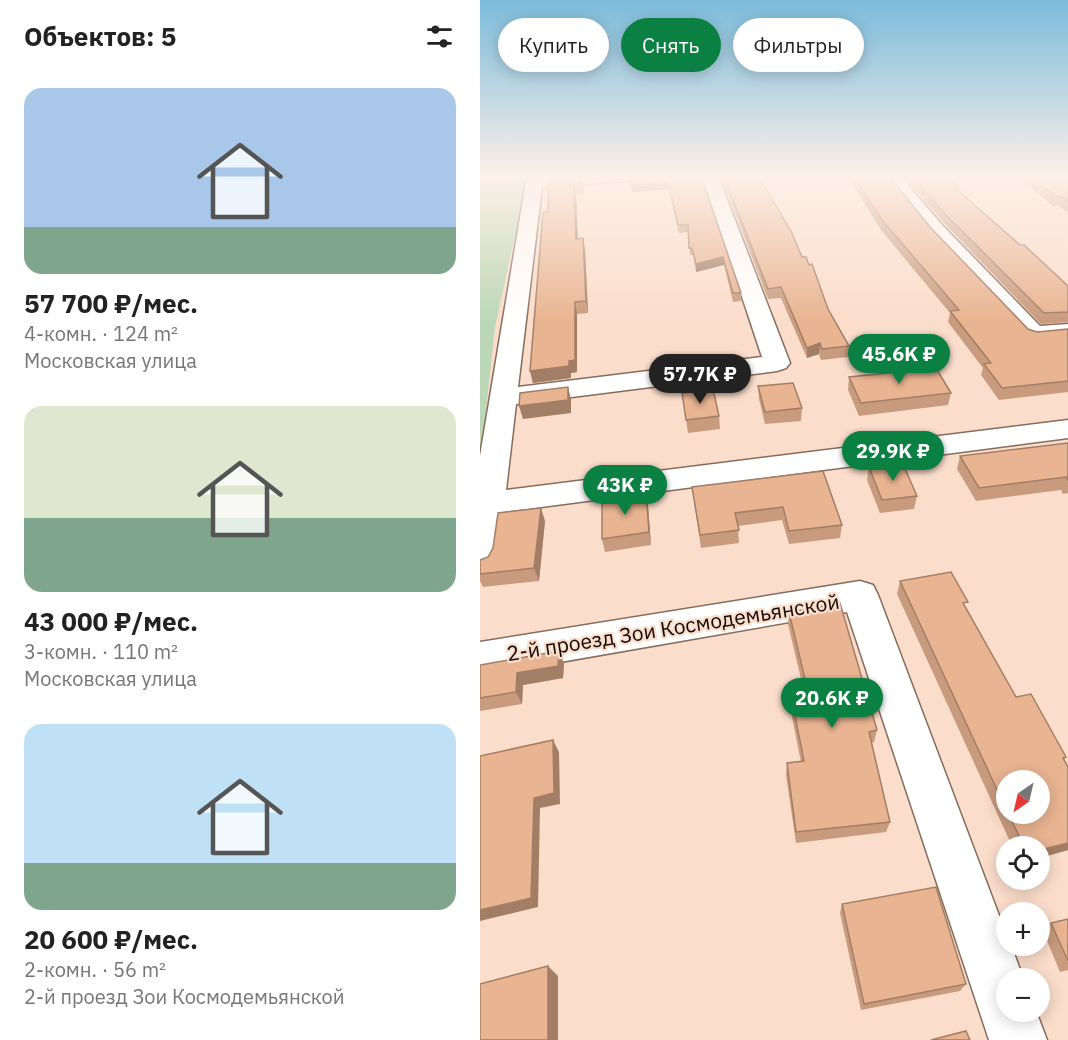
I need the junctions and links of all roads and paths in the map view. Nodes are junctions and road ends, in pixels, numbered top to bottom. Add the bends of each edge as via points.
1 (529, 225) edge
2 (731, 225) edge
3 (932, 225) edge
4 (1068, 331) edge
5 (505, 397) junction
6 (1068, 429) edge
7 (490, 502) junction
8 (480, 560) edge
9 (480, 659) edge
10 (996, 978) edge
11 (1012, 1022) edge
12 (1018, 1040) edge

1 - 5 street
2 - 5 street via 777,363
3 - 4 street via 1034,334
5 - 7 street
6 - 7 street
7 - 8 street
9 - 10 street, 2-й проезд Зои Космодемьянской via 860,595
11 - 12 street, 2-й проезд Зои Космодемьянской

